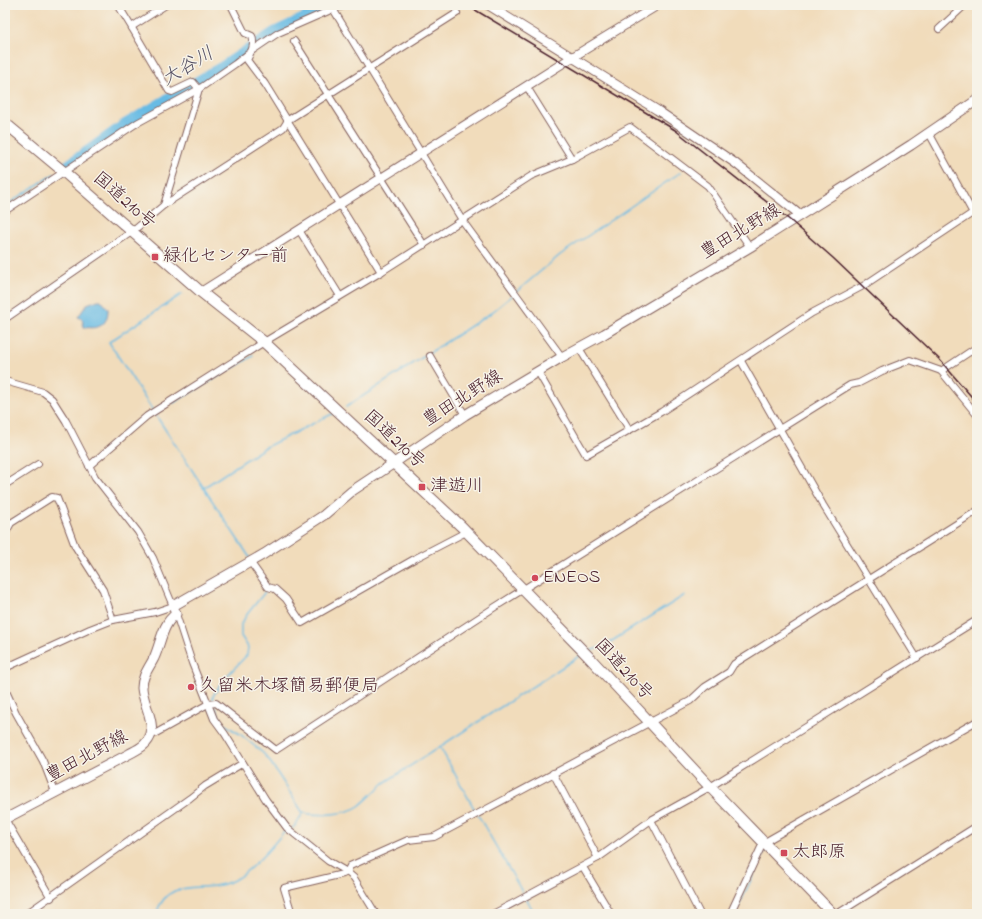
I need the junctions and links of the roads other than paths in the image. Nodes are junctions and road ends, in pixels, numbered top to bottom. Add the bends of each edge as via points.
1 (118, 5) edge
2 (166, 5) edge
3 (231, 5) edge
4 (347, 5) edge
5 (488, 5) edge
6 (658, 5) edge
7 (965, 5) edge
8 (333, 9) junction
9 (457, 13) dead end
10 (132, 28) junction
11 (939, 29) dead end
12 (294, 40) dead end
13 (252, 50) junction
14 (571, 58) junction
15 (247, 60) junction
16 (235, 64) junction
17 (369, 68) junction
18 (527, 87) junction
19 (199, 89) junction
20 (328, 94) junction
21 (977, 100) edge
22 (288, 120) junction
23 (5, 123) edge
24 (929, 133) junction
25 (421, 154) junction
26 (572, 159) junction
27 (64, 172) junction
28 (382, 178) junction
29 (339, 205) junction
30 (164, 206) junction
31 (5, 211) edge
32 (975, 212) edge
33 (800, 215) junction
34 (462, 220) junction
35 (299, 230) junction
36 (133, 231) junction
37 (424, 245) junction
38 (750, 247) junction
39 (381, 272) junction
40 (201, 292) junction
41 (340, 296) junction
42 (5, 319) edge
43 (264, 342) junction
44 (977, 347) edge
45 (579, 348) junction
46 (430, 356) dead end
47 (562, 357) junction
48 (741, 361) junction
49 (941, 371) junction
50 (538, 372) junction
51 (5, 381) edge
52 (465, 415) junction
53 (977, 415) edge
54 (629, 429) junction
55 (781, 429) junction
56 (394, 463) junction
57 (38, 464) dead end
58 (89, 466) junction
59 (5, 485) edge
60 (977, 511) edge
61 (466, 532) junction
62 (5, 534) edge
63 (251, 563) junction
64 (868, 579) junction
65 (523, 590) junction
66 (175, 610) junction
67 (113, 620) junction
68 (977, 620) edge
69 (917, 658) junction
70 (5, 668) edge
71 (5, 689) edge
72 (208, 704) junction
73 (977, 721) edge
74 (649, 722) junction
75 (149, 737) junction
76 (243, 763) junction
77 (553, 773) junction
78 (710, 787) junction
79 (55, 792) junction
80 (5, 819) edge
81 (651, 820) junction
82 (977, 826) edge
83 (763, 843) junction
84 (598, 858) junction
85 (583, 867) junction
86 (347, 872) junction
87 (51, 898) junction
88 (26, 914) edge
89 (292, 914) edge
90 (376, 914) edge
91 (493, 914) edge
92 (611, 914) edge
93 (700, 914) edge
94 (730, 914) edge
95 (833, 914) edge
96 (836, 914) edge

1 - 10 street
2 - 10 street
3 - 13 street via 245,33 252,36
4 - 8 street
5 - 14 street
6 - 14 street
7 - 11 street
8 - 13 street via 278,33
8 - 17 street
9 - 17 street
10 - 19 street via 168,91 172,92 193,82
12 - 20 street
13 - 15 street
13 - 16 street
14 - 18 street
14 - 33 street via 657,110 735,163
15 - 16 street
15 - 22 street
16 - 19 street
17 - 20 street
17 - 25 street
18 - 25 street
18 - 26 street
19 - 27 street via 136,123
19 - 30 street
20 - 22 street
20 - 28 street
21 - 24 main road, 豊田北野線
22 - 29 street
22 - 30 street via 283,128
23 - 27 highway, 国道210号
24 - 32 street
24 - 33 main road, 豊田北野線
25 - 28 street
25 - 34 street
26 - 34 street via 531,176
26 - 38 street via 630,128 708,186
27 - 31 street
27 - 36 highway, 国道210号
28 - 29 street
28 - 37 street
29 - 35 street
29 - 39 street
30 - 36 street
32 - 48 street via 862,286 812,313
33 - 38 main road, 豊田北野線
34 - 37 street
34 - 47 street
35 - 40 street
35 - 41 street
36 - 40 highway, 国道210号
36 - 42 street
37 - 39 street
38 - 45 main road, 豊田北野線
39 - 41 street
40 - 43 highway, 国道210号
41 - 43 street
43 - 56 highway, 国道210号
43 - 58 street via 147,416
44 - 49 street
45 - 47 main road, 豊田北野線
45 - 54 street
46 - 52 street
47 - 50 main road, 豊田北野線
48 - 54 street via 661,412
48 - 55 street
49 - 53 street
49 - 55 street via 910,360 882,370 850,385
50 - 52 main road, 豊田北野線
50 - 54 street via 586,455
51 - 58 street via 47,394 66,421
52 - 56 main road, 豊田北野線
55 - 64 street
55 - 65 street
56 - 61 highway, 国道210号
56 - 63 main road, 豊田北野線 via 352,491 324,515
57 - 59 street
58 - 66 street via 138,532 153,558
60 - 64 street
61 - 63 street via 302,623 286,599 268,586
61 - 65 highway, 国道210号
62 - 67 street via 11,523 52,497 57,498 75,546 103,590
63 - 66 main road, 豊田北野線
64 - 69 street
64 - 74 street via 734,664 729,672 690,701
65 - 72 street via 276,750 216,703
65 - 74 highway, 国道210号
66 - 67 street
66 - 72 street
66 - 75 main road, 豊田北野線 via 142,679 143,696 151,728
67 - 70 street
68 - 69 street
69 - 78 street
71 - 79 street via 43,761
72 - 75 street
72 - 76 street via 214,719
73 - 83 street
74 - 77 street
74 - 78 highway, 国道210号
75 - 79 main road, 豊田北野線 via 147,743 130,754
76 - 86 street via 287,828 328,861
76 - 87 street via 205,786
77 - 84 street
77 - 86 street via 434,837 408,840 350,866
78 - 81 street
78 - 83 highway, 国道210号
79 - 80 main road, 豊田北野線
80 - 87 street
81 - 84 street
81 - 93 street
82 - 96 street
83 - 94 street
83 - 95 highway, 国道210号
84 - 85 street
85 - 91 street
85 - 92 street
86 - 89 street via 284,888
86 - 90 street via 362,889
87 - 88 street

